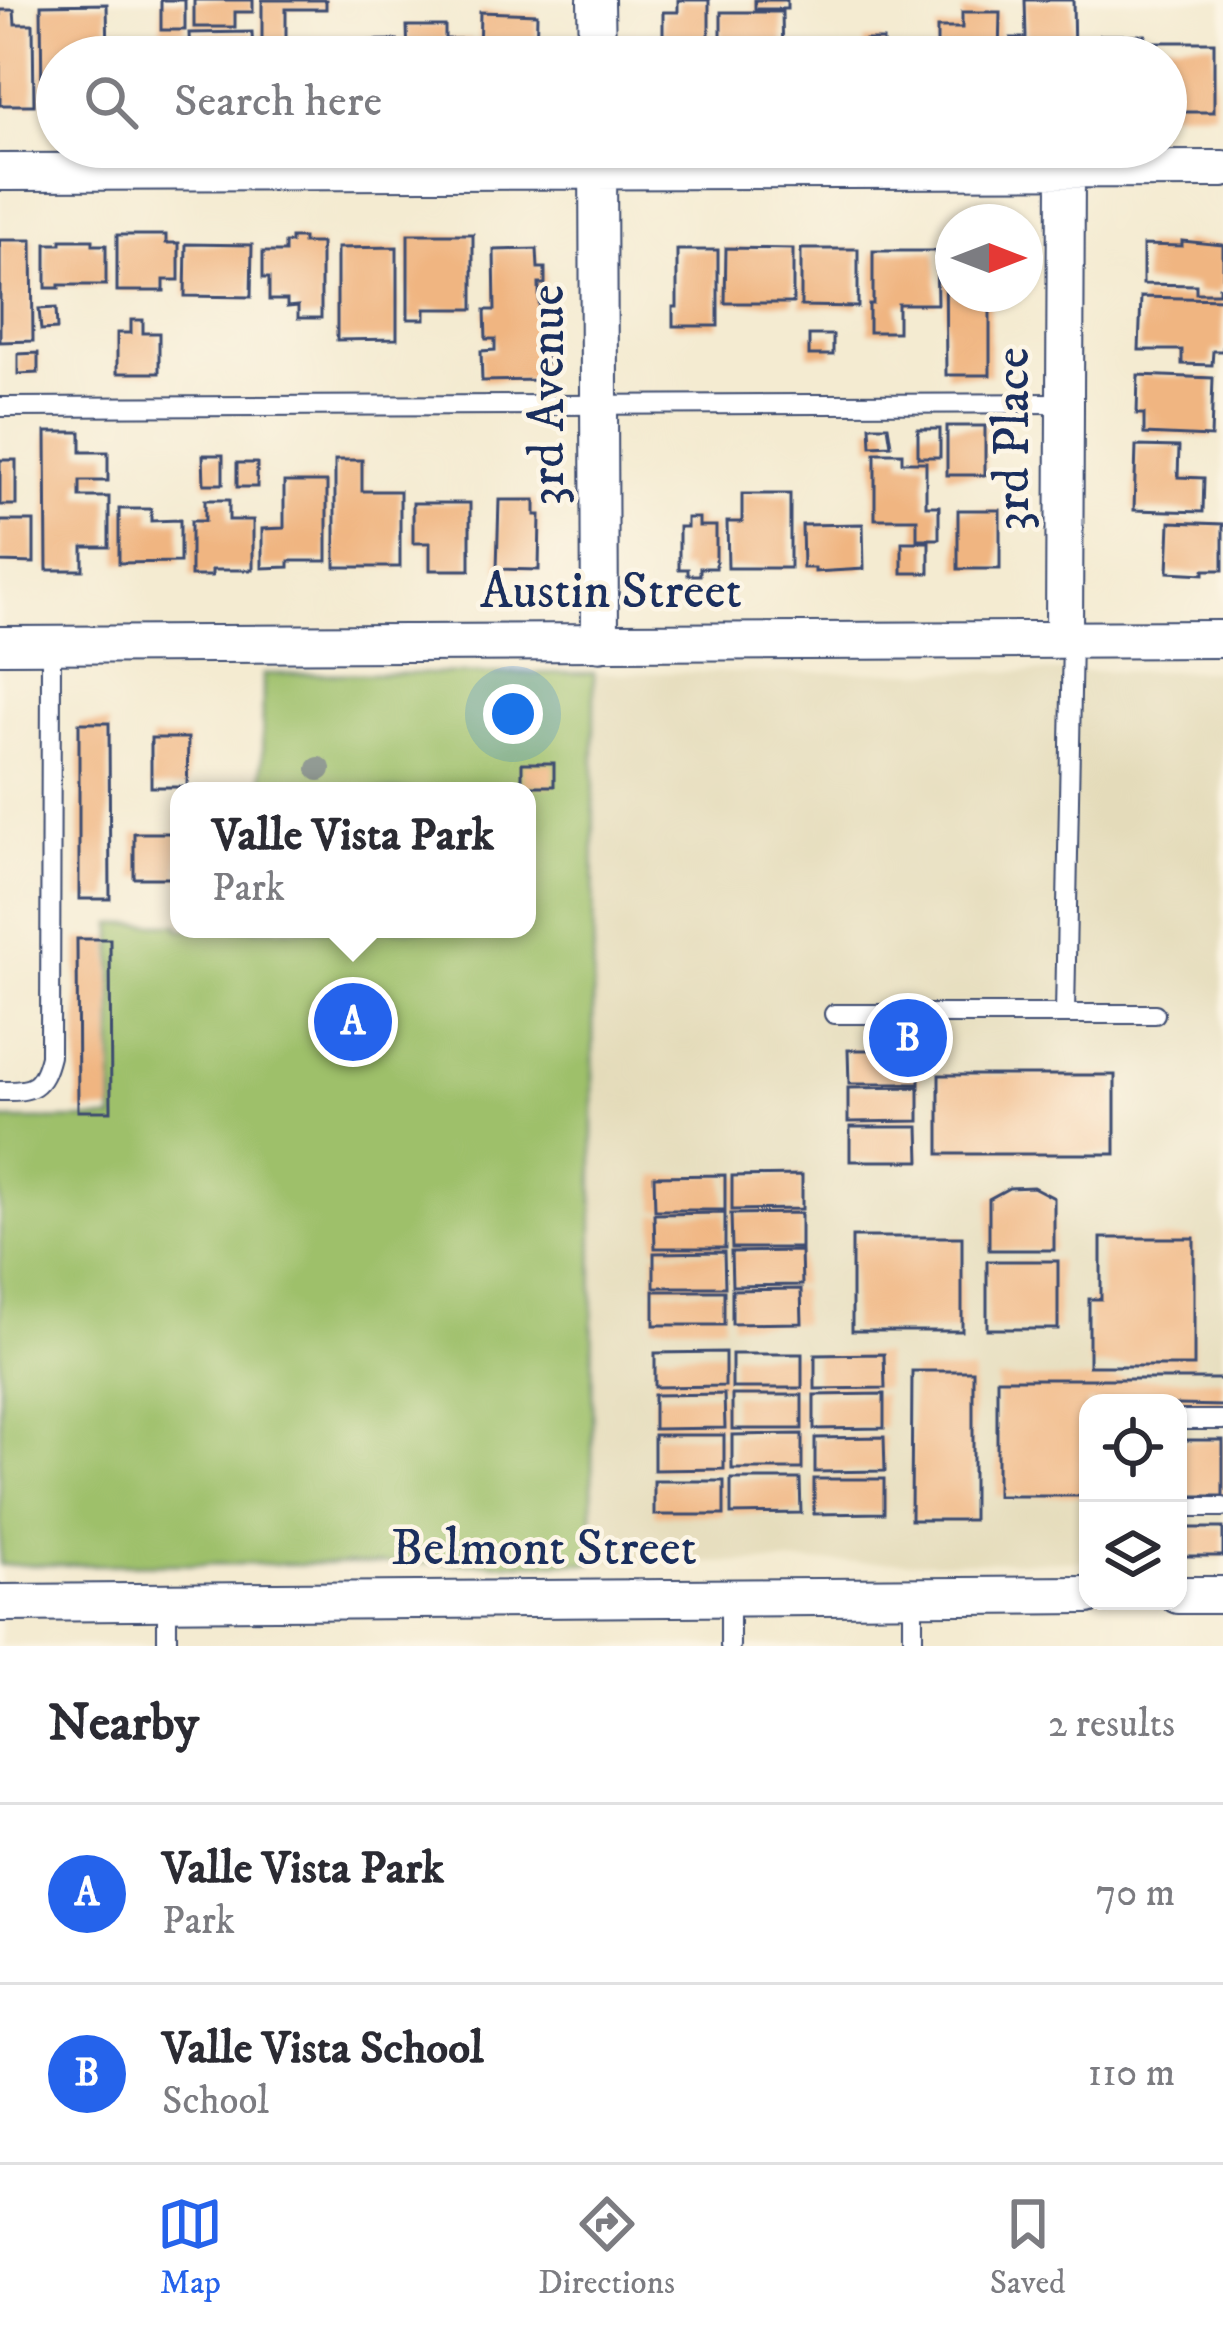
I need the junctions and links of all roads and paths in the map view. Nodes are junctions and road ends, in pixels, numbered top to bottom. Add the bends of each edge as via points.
1 (596, 0) edge
2 (597, 36) edge
3 (171, 168) edge
4 (598, 168) edge
5 (1066, 168) joint
6 (1223, 170) edge
7 (0, 172) edge
8 (1065, 404) junction
9 (600, 405) junction
10 (0, 407) edge
11 (1068, 638) junction
12 (1223, 639) edge
13 (600, 643) junction
14 (0, 645) edge
15 (51, 646) junction
16 (834, 1014) dead end
17 (1065, 1014) junction
18 (1155, 1014) dead end
19 (0, 1091) edge
20 (1187, 1420) edge
21 (1223, 1420) edge
22 (1187, 1507) edge
23 (1223, 1507) edge
24 (1079, 1595) edge
25 (1187, 1595) edge
26 (1223, 1595) edge
27 (913, 1596) junction
28 (730, 1599) junction
29 (167, 1601) junction
30 (0, 1603) edge
31 (167, 1646) edge
32 (730, 1646) edge
33 (913, 1646) edge

1 - 2 street
3 - 7 street
4 - 9 street, 3rd Avenue
5 - 6 street
5 - 8 street, 3rd Place
8 - 9 lane
8 - 11 street, 3rd Place
9 - 10 lane
9 - 13 street, 3rd Avenue
11 - 12 street, Austin Street
11 - 13 street, Austin Street
11 - 17 lane
13 - 15 street, Austin Street
14 - 15 street, Austin Street
15 - 19 lane via 50,1056 33,1088
16 - 17 lane
17 - 18 lane
20 - 21 lane
22 - 23 lane
24 - 27 street, Belmont Street
25 - 26 street
27 - 28 street, Belmont Street
27 - 33 lane
28 - 29 street, Belmont Street
28 - 32 lane
29 - 30 street, Belmont Street
29 - 31 lane

